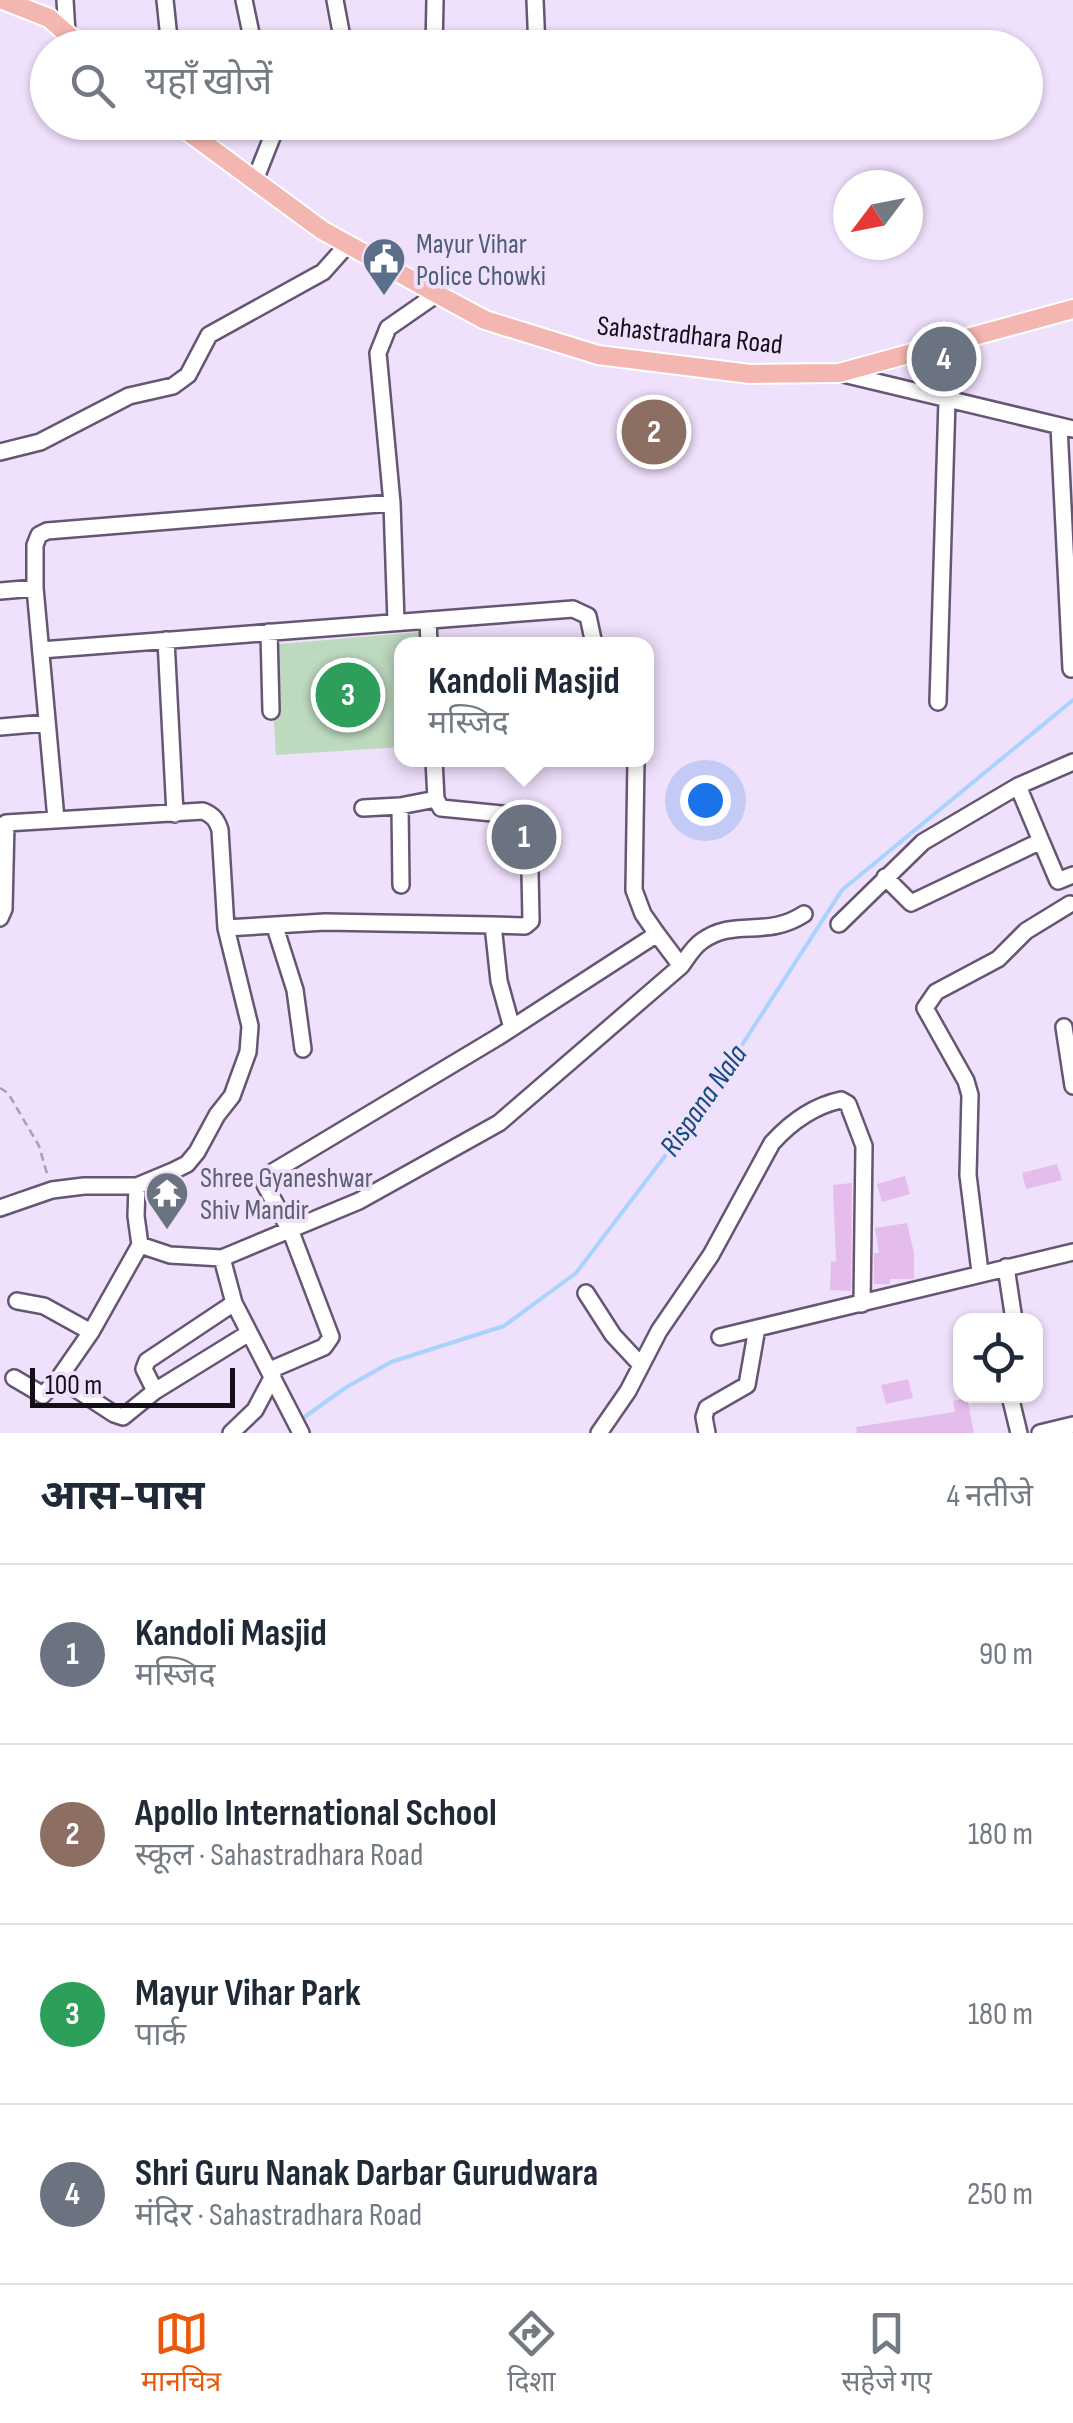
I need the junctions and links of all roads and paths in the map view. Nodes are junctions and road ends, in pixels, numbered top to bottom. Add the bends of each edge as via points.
1 (3, 0) edge
2 (65, 0) edge
3 (165, 0) edge
4 (244, 0) edge
5 (335, 0) edge
6 (435, 0) edge
7 (536, 0) edge
8 (63, 30) edge
9 (67, 30) edge
10 (168, 30) edge
11 (250, 30) edge
12 (341, 30) edge
13 (434, 30) edge
14 (537, 30) edge
15 (201, 140) edge
16 (271, 140) edge
17 (256, 180) junction
18 (348, 244) junction
19 (437, 294) junction
20 (1073, 310) edge
21 (839, 373) junction
22 (947, 400) junction
23 (1066, 427) edge
24 (0, 452) edge
25 (392, 503) junction
26 (35, 588) junction
27 (0, 590) edge
28 (428, 620) junction
29 (396, 622) junction
30 (269, 632) junction
31 (429, 637) edge
32 (592, 637) edge
33 (166, 640) junction
34 (41, 650) junction
35 (1070, 670) dead end
36 (938, 702) dead end
37 (271, 711) dead end
38 (46, 722) junction
39 (0, 727) edge
40 (1073, 762) edge
41 (434, 767) edge
42 (636, 767) edge
43 (1018, 786) junction
44 (436, 799) junction
45 (400, 806) junction
46 (363, 808) dead end
47 (176, 814) junction
48 (56, 819) junction
49 (3, 823) edge
50 (1041, 841) junction
51 (885, 877) junction
52 (1066, 878) edge
53 (401, 885) dead end
54 (1072, 906) edge
55 (804, 914) dead end
56 (0, 918) edge
57 (839, 924) dead end
58 (493, 925) junction
59 (276, 927) junction
60 (226, 928) junction
61 (657, 934) junction
62 (680, 966) junction
63 (1064, 1027) dead end
64 (512, 1028) junction
65 (302, 1049) dead end
66 (1073, 1086) edge
67 (0, 1088) edge
68 (138, 1186) junction
69 (52, 1190) junction
70 (0, 1208) edge
71 (291, 1232) junction
72 (140, 1245) junction
73 (1073, 1252) edge
74 (222, 1258) junction
75 (1006, 1267) junction
76 (980, 1272) junction
77 (586, 1292) dead end
78 (17, 1302) dead end
79 (234, 1303) junction
80 (862, 1304) junction
81 (1013, 1313) edge
82 (757, 1328) junction
83 (91, 1332) junction
84 (249, 1333) junction
85 (720, 1337) dead end
86 (640, 1364) junction
87 (273, 1376) junction
88 (14, 1378) dead end
89 (59, 1378) junction
90 (155, 1391) junction
91 (1012, 1403) edge
92 (1073, 1425) edge
93 (231, 1433) edge
94 (301, 1433) edge
95 (600, 1433) edge
96 (706, 1433) edge
97 (1019, 1433) edge
98 (1040, 1433) edge

1 - 8 main road
2 - 9 street
3 - 10 street
4 - 11 street
5 - 12 street
6 - 13 street
7 - 14 street
15 - 17 main road, Sahastradhara Road
16 - 17 street
17 - 18 main road, Sahastradhara Road
18 - 19 main road, Sahastradhara Road
18 - 24 street via 323,272 208,335 188,374 173,386 129,396 40,442
19 - 21 main road, Sahastradhara Road via 485,320 598,355 750,374
19 - 25 street via 388,328 378,353
20 - 21 main road, Sahastradhara Road
21 - 22 street
22 - 23 street
22 - 36 street
23 - 35 street
25 - 26 street via 47,531 35,545
25 - 29 street
26 - 27 street
26 - 34 street
28 - 29 street
28 - 31 street
28 - 32 street via 572,609 588,616
29 - 30 street
30 - 33 street
30 - 37 street
33 - 34 street
33 - 47 street
34 - 38 street
38 - 39 street
38 - 48 street
40 - 43 street
41 - 44 street
42 - 61 street via 634,890
43 - 50 street
43 - 51 street via 923,842
44 - 45 street
44 - 58 street via 445,809 513,814 529,822 531,921
45 - 46 street
45 - 53 street
47 - 48 street
47 - 60 street via 210,814 218,821
48 - 49 street
49 - 56 street
50 - 51 street via 911,903
50 - 52 street
51 - 57 street
52 - 54 street
54 - 76 street via 1026,931 998,959 936,992 926,1008 970,1095 968,1175
55 - 62 street via 771,929 719,931 699,942
58 - 59 street
58 - 64 street
59 - 60 street
59 - 65 street via 295,990
60 - 68 street via 250,1026 240,1080 186,1164
61 - 62 street
61 - 64 street
62 - 71 street via 500,1123 360,1202
63 - 66 street
64 - 71 street via 266,1176
67 - 69 path via 39,1146
68 - 69 street
68 - 72 street
69 - 70 street
71 - 74 street
71 - 87 street via 331,1336
72 - 74 street
72 - 83 street
73 - 75 street
74 - 79 street
75 - 76 street
75 - 81 street
76 - 80 street
77 - 86 street
78 - 83 street via 44,1306
79 - 84 street
79 - 90 street via 147,1361
80 - 82 street
80 - 86 street via 864,1146 848,1104 840,1100 809,1112 772,1143 711,1256
82 - 85 street
82 - 96 street via 747,1384 707,1408
83 - 89 street
84 - 87 street
84 - 90 street
86 - 95 street
87 - 93 street via 255,1410
87 - 94 street
88 - 89 street via 43,1396
89 - 90 street via 118,1416
91 - 97 street
92 - 98 street

